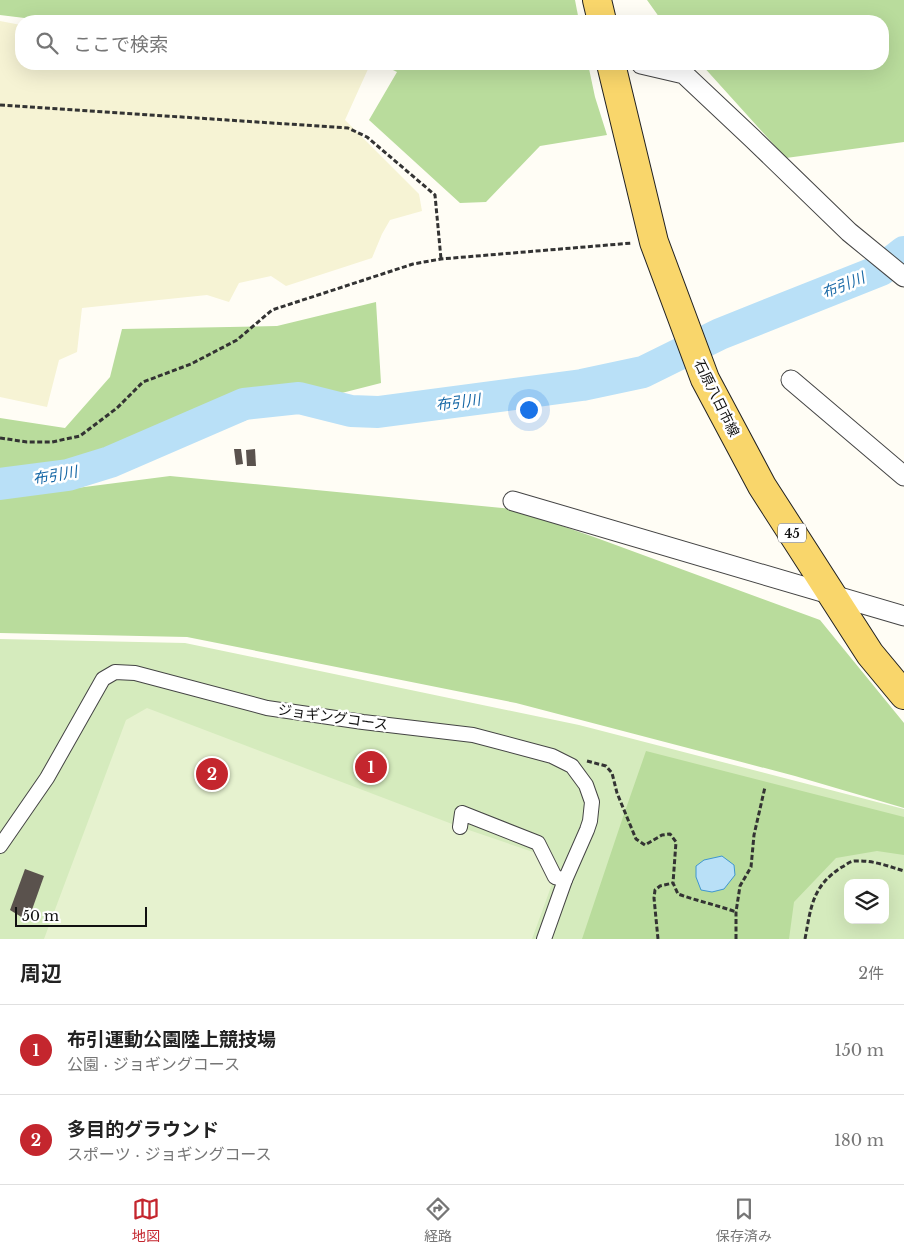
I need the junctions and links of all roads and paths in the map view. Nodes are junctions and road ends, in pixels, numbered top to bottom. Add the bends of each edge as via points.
1 (597, 0) edge
2 (601, 15) edge
3 (612, 70) edge
4 (667, 70) edge
5 (0, 105) edge
6 (654, 242) junction
7 (441, 258) junction
8 (900, 274) edge
9 (791, 380) dead end
10 (0, 438) edge
11 (904, 476) edge
12 (514, 501) dead end
13 (833, 595) junction
14 (904, 616) edge
15 (904, 695) edge
16 (572, 766) junction
17 (765, 787) dead end
18 (460, 828) dead end
19 (0, 846) edge
20 (904, 871) edge
21 (565, 880) junction
22 (672, 883) junction
23 (736, 912) junction
24 (544, 939) edge
25 (658, 939) edge
26 (736, 939) edge
27 (805, 939) edge

1 - 2 main road
3 - 6 main road, 石原八日市線 / 45
4 - 8 street via 684,74 849,232
5 - 7 path via 348,128 367,138 435,195
6 - 7 path
6 - 13 main road, 石原八日市線 / 45 via 705,379 762,486
7 - 10 path via 272,310 237,340 191,364 143,382 117,408 80,436 52,442
9 - 11 street
12 - 13 street
13 - 14 street
13 - 15 main road, 石原八日市線 / 45 via 870,654
16 - 19 street, ジョギングコース via 552,756 473,735 267,708 135,673 115,672 103,679 47,778
16 - 21 street, ジョギングコース via 586,785 592,802 588,830
16 - 22 path via 588,761 606,766 612,773 617,793 640,843 645,845 662,834 670,834 676,842
17 - 23 path via 754,835 751,867 740,886
18 - 21 street via 462,813 538,843 555,877
20 - 27 path via 870,861 853,861 834,872 819,886
21 - 24 street, ジョギングコース
22 - 23 path via 678,894
22 - 25 path via 655,890
23 - 26 path

